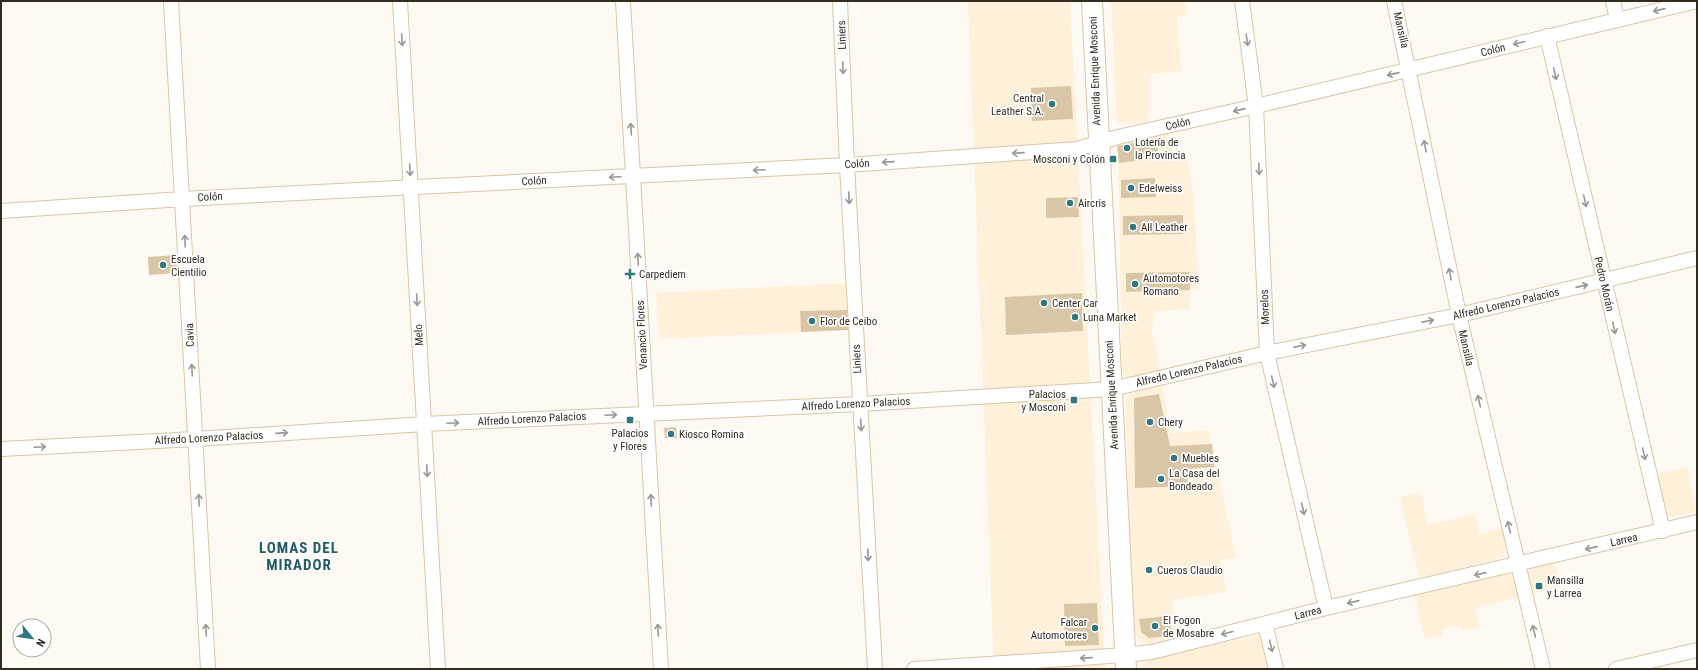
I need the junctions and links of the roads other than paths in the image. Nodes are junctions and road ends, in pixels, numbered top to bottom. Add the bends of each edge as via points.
1 (171, 1) edge
2 (400, 1) edge
3 (623, 1) edge
4 (840, 1) edge
5 (1092, 1) edge
6 (1242, 1) edge
7 (1394, 1) edge
8 (1613, 1) edge
9 (1697, 1) edge
10 (1617, 19) junction
11 (1547, 36) junction
12 (1409, 70) junction
13 (1256, 106) junction
14 (1098, 144) junction
15 (847, 165) junction
16 (634, 176) junction
17 (411, 187) junction
18 (183, 199) junction
19 (1, 211) edge
20 (1697, 258) edge
21 (1603, 281) junction
22 (1459, 315) junction
23 (1267, 353) junction
24 (1112, 389) junction
25 (860, 404) junction
26 (646, 413) junction
27 (424, 424) junction
28 (196, 439) junction
29 (1, 449) edge
30 (1697, 522) edge
31 (1663, 531) junction
32 (1518, 565) junction
33 (1326, 608) junction
34 (1265, 624) junction
35 (1697, 650) edge
36 (1125, 662) edge
37 (208, 669) edge
38 (438, 669) edge
39 (661, 669) edge
40 (875, 669) edge
41 (914, 669) edge
42 (1276, 669) edge
43 (1543, 669) edge
44 (1616, 669) edge

1 - 18 street, Cavia
2 -> 17 street, Melo
16 -> 3 street, Venancio Flores
4 -> 15 street, Liniers
5 - 14 main road, Avenida Enrique Mosconi
6 -> 13 street, Morelos
7 - 12 street, Mansilla
8 - 10 street
9 -> 10 street, Colón
10 - 11 street, Colón
11 -> 12 street, Colón
11 -> 21 street, Pedro Morán
12 -> 13 street, Colón
22 -> 12 street, Mansilla
13 -> 14 street, Colón
13 -> 23 street, Morelos
14 -> 15 street, Colón via 1077,149
14 - 24 main road, Avenida Enrique Mosconi
15 -> 16 street, Colón
15 -> 25 street, Liniers
16 -> 17 street, Colón
26 -> 16 street, Venancio Flores
17 - 18 street, Colón
17 -> 27 street, Melo
18 - 19 street, Colón
28 -> 18 street, Cavia
20 - 21 street, Alfredo Lorenzo Palacios
22 -> 21 street, Alfredo Lorenzo Palacios
21 -> 31 street, Pedro Morán
23 -> 22 street, Alfredo Lorenzo Palacios
32 -> 22 street, Mansilla
23 - 24 street, Alfredo Lorenzo Palacios
23 -> 33 street, Morelos
24 - 25 street, Alfredo Lorenzo Palacios
24 - 36 main road, Avenida Enrique Mosconi
25 - 26 street, Alfredo Lorenzo Palacios
25 -> 40 street, Liniers
27 -> 26 street, Alfredo Lorenzo Palacios
39 -> 26 street, Venancio Flores
28 -> 27 street, Alfredo Lorenzo Palacios
27 -> 38 street, Melo
29 -> 28 street, Alfredo Lorenzo Palacios
37 -> 28 street, Cavia
30 - 31 street, Larrea
31 -> 32 street, Larrea
32 -> 33 street, Larrea
43 -> 32 street, Mansilla
33 - 34 street, Larrea
34 -> 36 street, Larrea via 1152,652
34 -> 42 street
35 - 44 street
36 -> 41 street, Larrea

